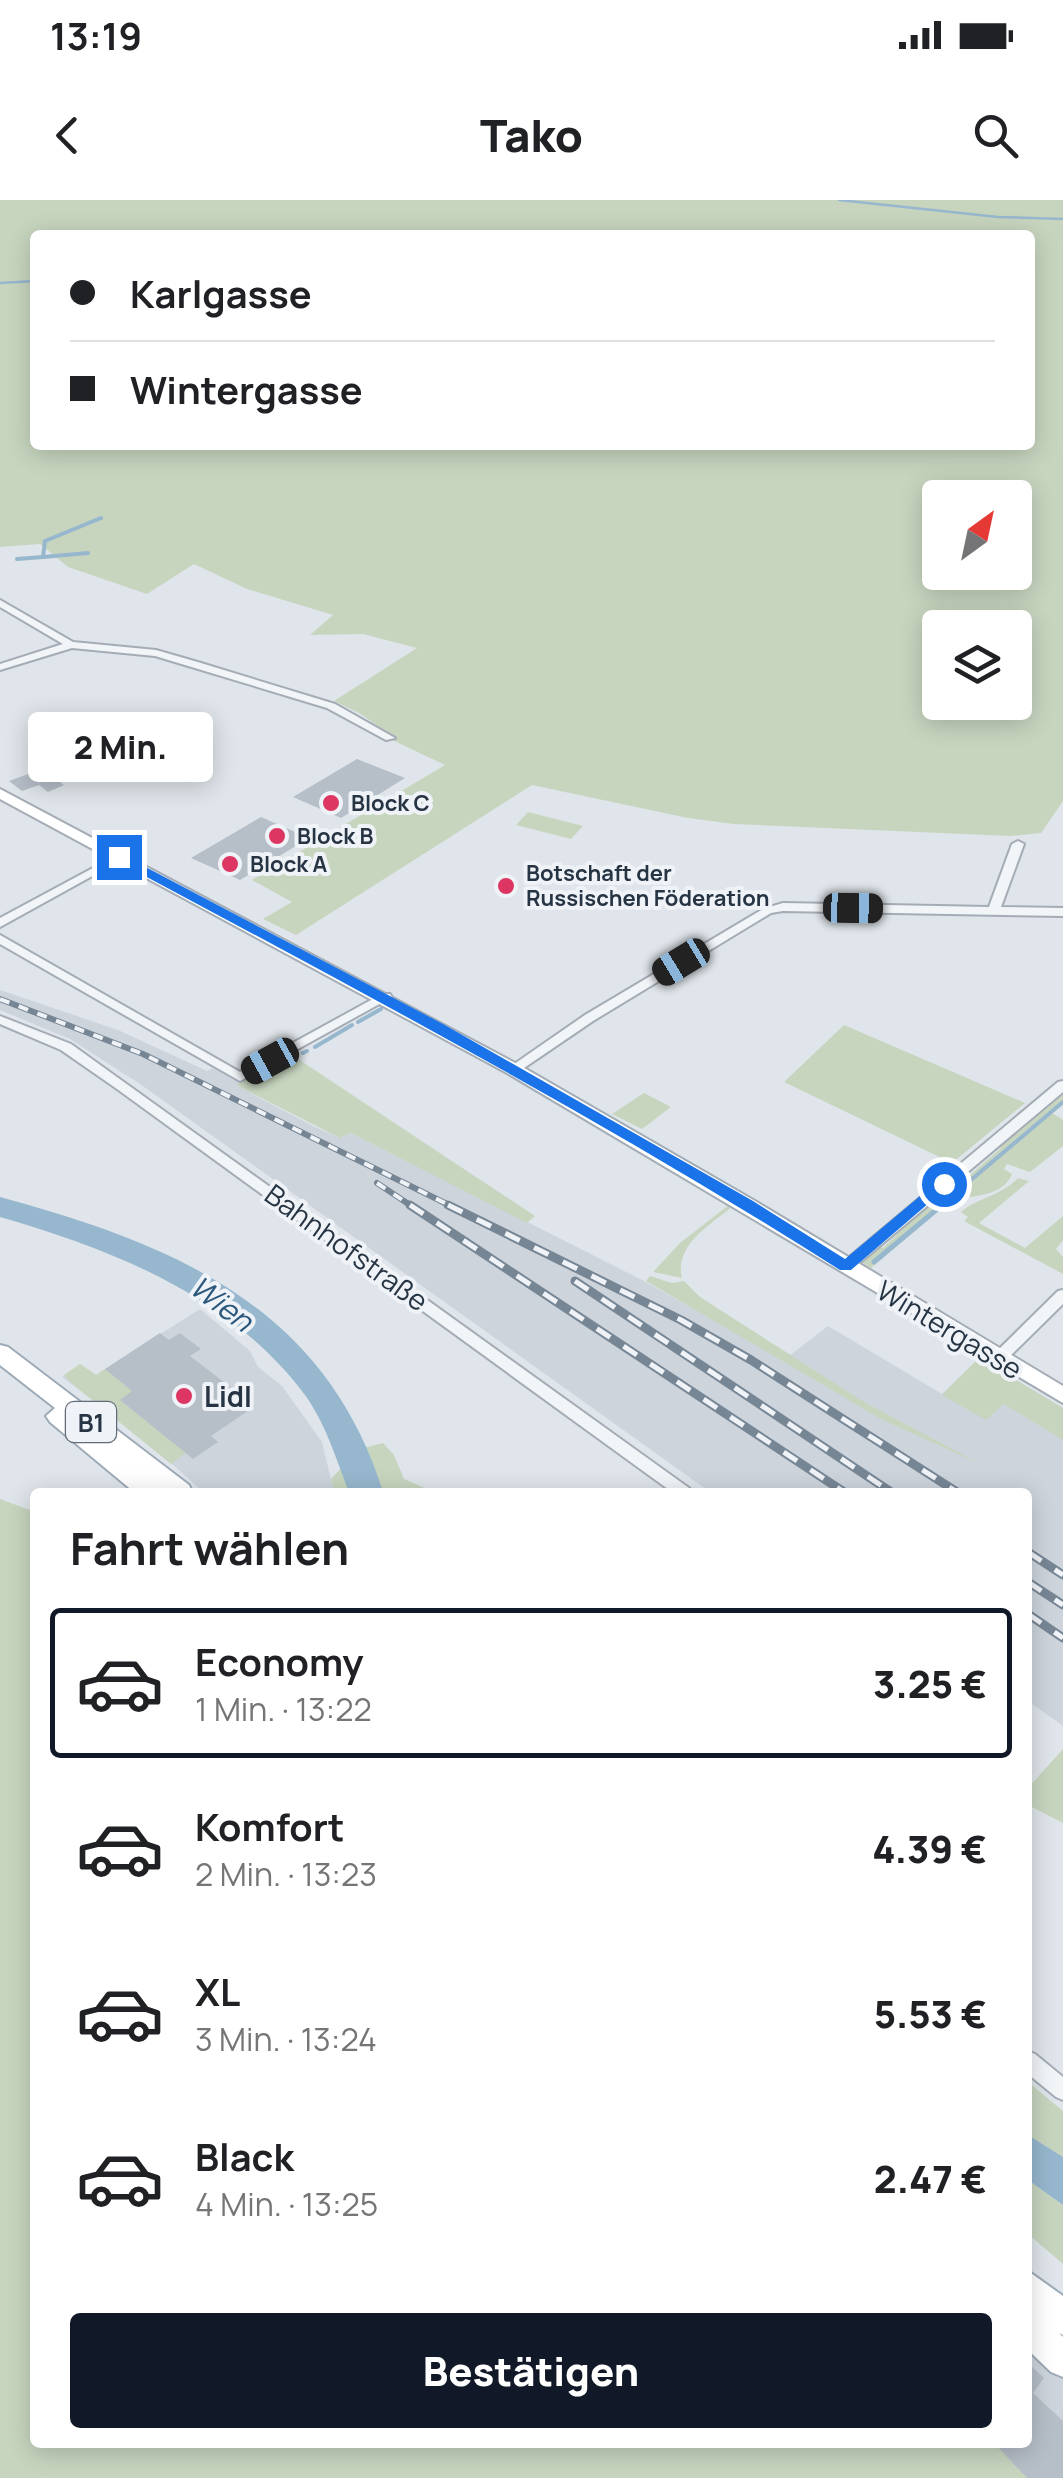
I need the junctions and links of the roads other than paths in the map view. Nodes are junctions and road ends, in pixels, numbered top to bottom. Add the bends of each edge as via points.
1 (0, 603) edge
2 (72, 645) junction
3 (0, 667) edge
4 (390, 738) dead end
5 (0, 793) edge
6 (1018, 844) dead end
7 (119, 857) junction
8 (994, 910) junction
9 (1063, 912) edge
10 (0, 923) edge
11 (0, 939) edge
12 (386, 998) junction
13 (0, 1020) edge
14 (513, 1069) junction
15 (1063, 1084) edge
16 (846, 1266) junction
17 (1063, 1295) edge
18 (0, 1353) edge
19 (999, 1358) junction
20 (0, 1370) edge
21 (1063, 1396) edge
22 (145, 1488) edge
23 (175, 1488) edge
24 (678, 1488) edge
25 (1032, 2064) edge
26 (1063, 2090) edge
27 (1032, 2291) edge
28 (1063, 2318) edge
29 (1032, 2332) edge
30 (1063, 2360) edge

1 - 2 street
2 - 3 street
2 - 4 street via 198,665 331,706
5 - 7 street, Wintergasse
6 - 8 street
7 - 10 street
7 - 12 street, Wintergasse
8 - 9 street
8 - 14 street via 767,911
11 - 12 street via 240,1077
12 - 14 street, Wintergasse
13 - 24 street, Bahnhofstraße via 66,1048 122,1086
14 - 16 street, Wintergasse
15 - 16 street
16 - 19 street, Wintergasse
17 - 19 street
18 - 23 main road, B1
19 - 21 street, Wintergasse
20 - 22 main road, B1
25 - 26 street
27 - 28 main road
29 - 30 main road

